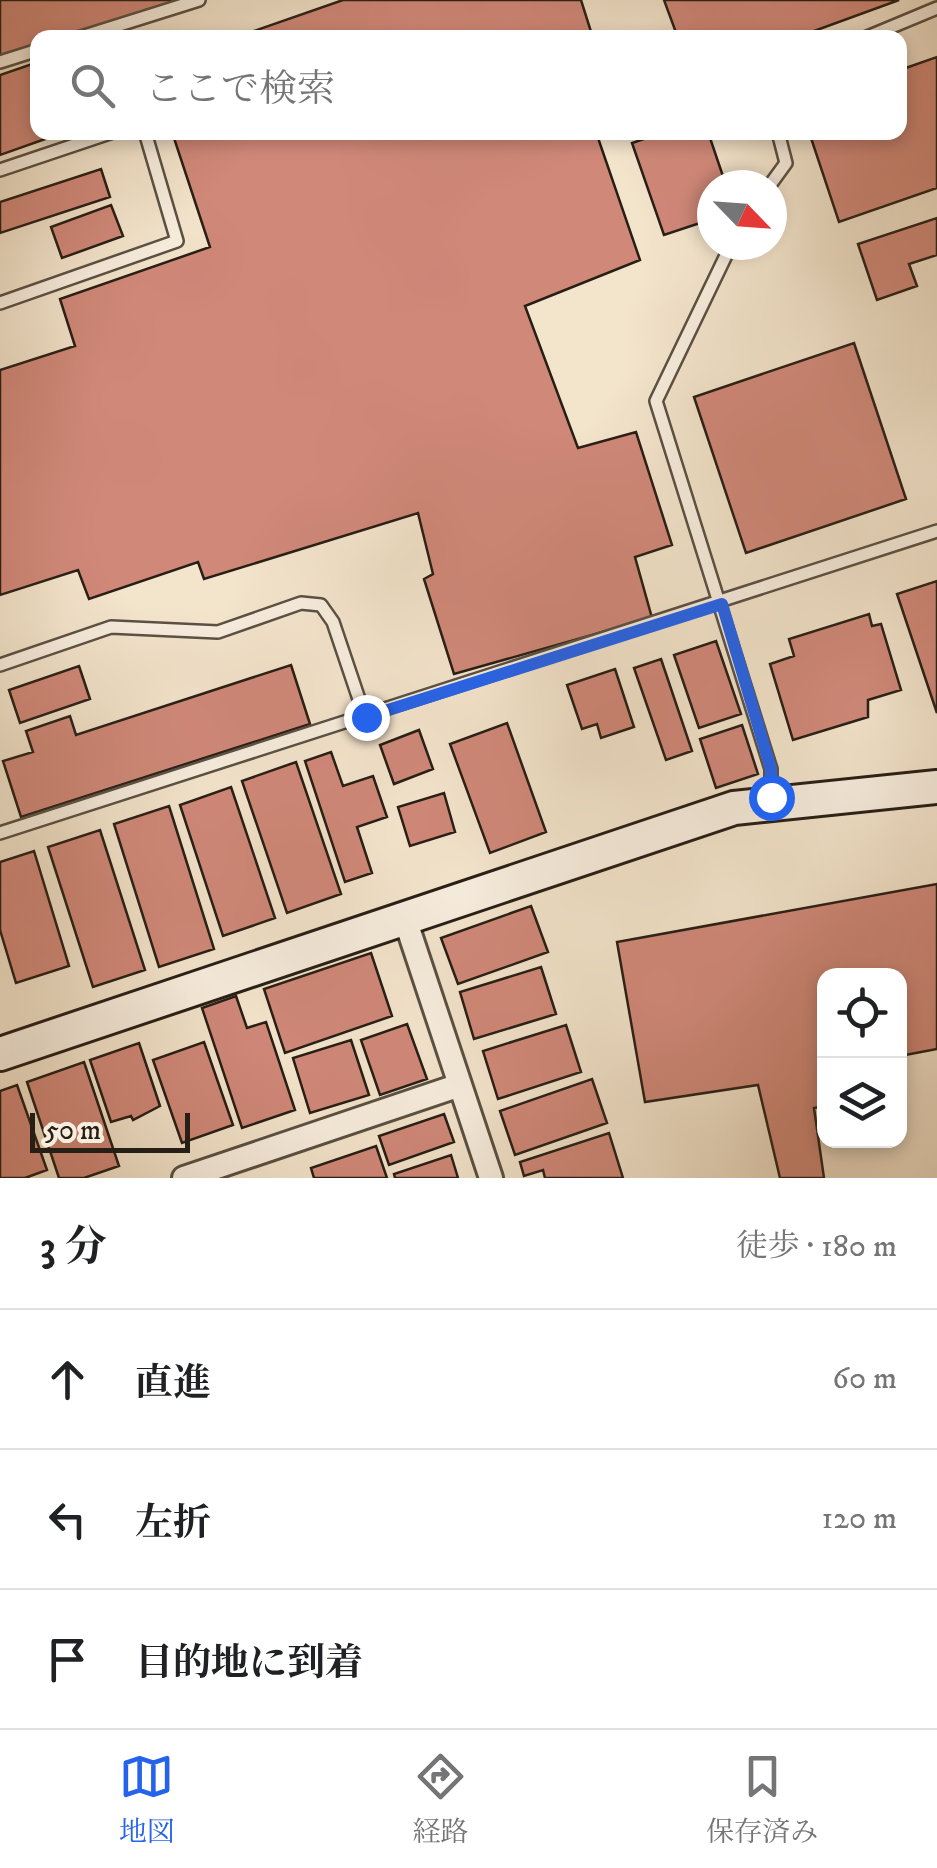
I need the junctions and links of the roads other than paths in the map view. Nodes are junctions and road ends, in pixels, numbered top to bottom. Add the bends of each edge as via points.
1 (199, 0) edge
2 (937, 8) edge
3 (120, 30) edge
4 (884, 30) edge
5 (30, 53) edge
6 (0, 62) edge
7 (88, 140) edge
8 (147, 140) edge
9 (780, 140) edge
10 (0, 170) edge
11 (781, 170) edge
12 (724, 260) edge
13 (0, 303) edge
14 (937, 531) edge
15 (722, 604) junction
16 (0, 665) edge
17 (366, 717) junction
18 (937, 787) edge
19 (771, 804) junction
20 (0, 833) edge
21 (405, 918) junction
22 (0, 1054) edge
23 (460, 1085) junction
24 (184, 1178) edge
25 (491, 1178) edge

1 - 3 lane
2 - 4 lane
5 - 6 lane
7 - 10 lane
8 - 13 lane via 178,241
9 - 11 lane via 786,163
12 - 15 lane via 656,401
14 - 15 lane
15 - 17 lane
15 - 19 lane via 771,769
16 - 17 lane via 111,627 218,632 301,603 320,605 334,622
17 - 20 lane
18 - 19 street
19 - 21 street via 734,808
21 - 22 street
21 - 23 street
23 - 24 street
23 - 25 street

